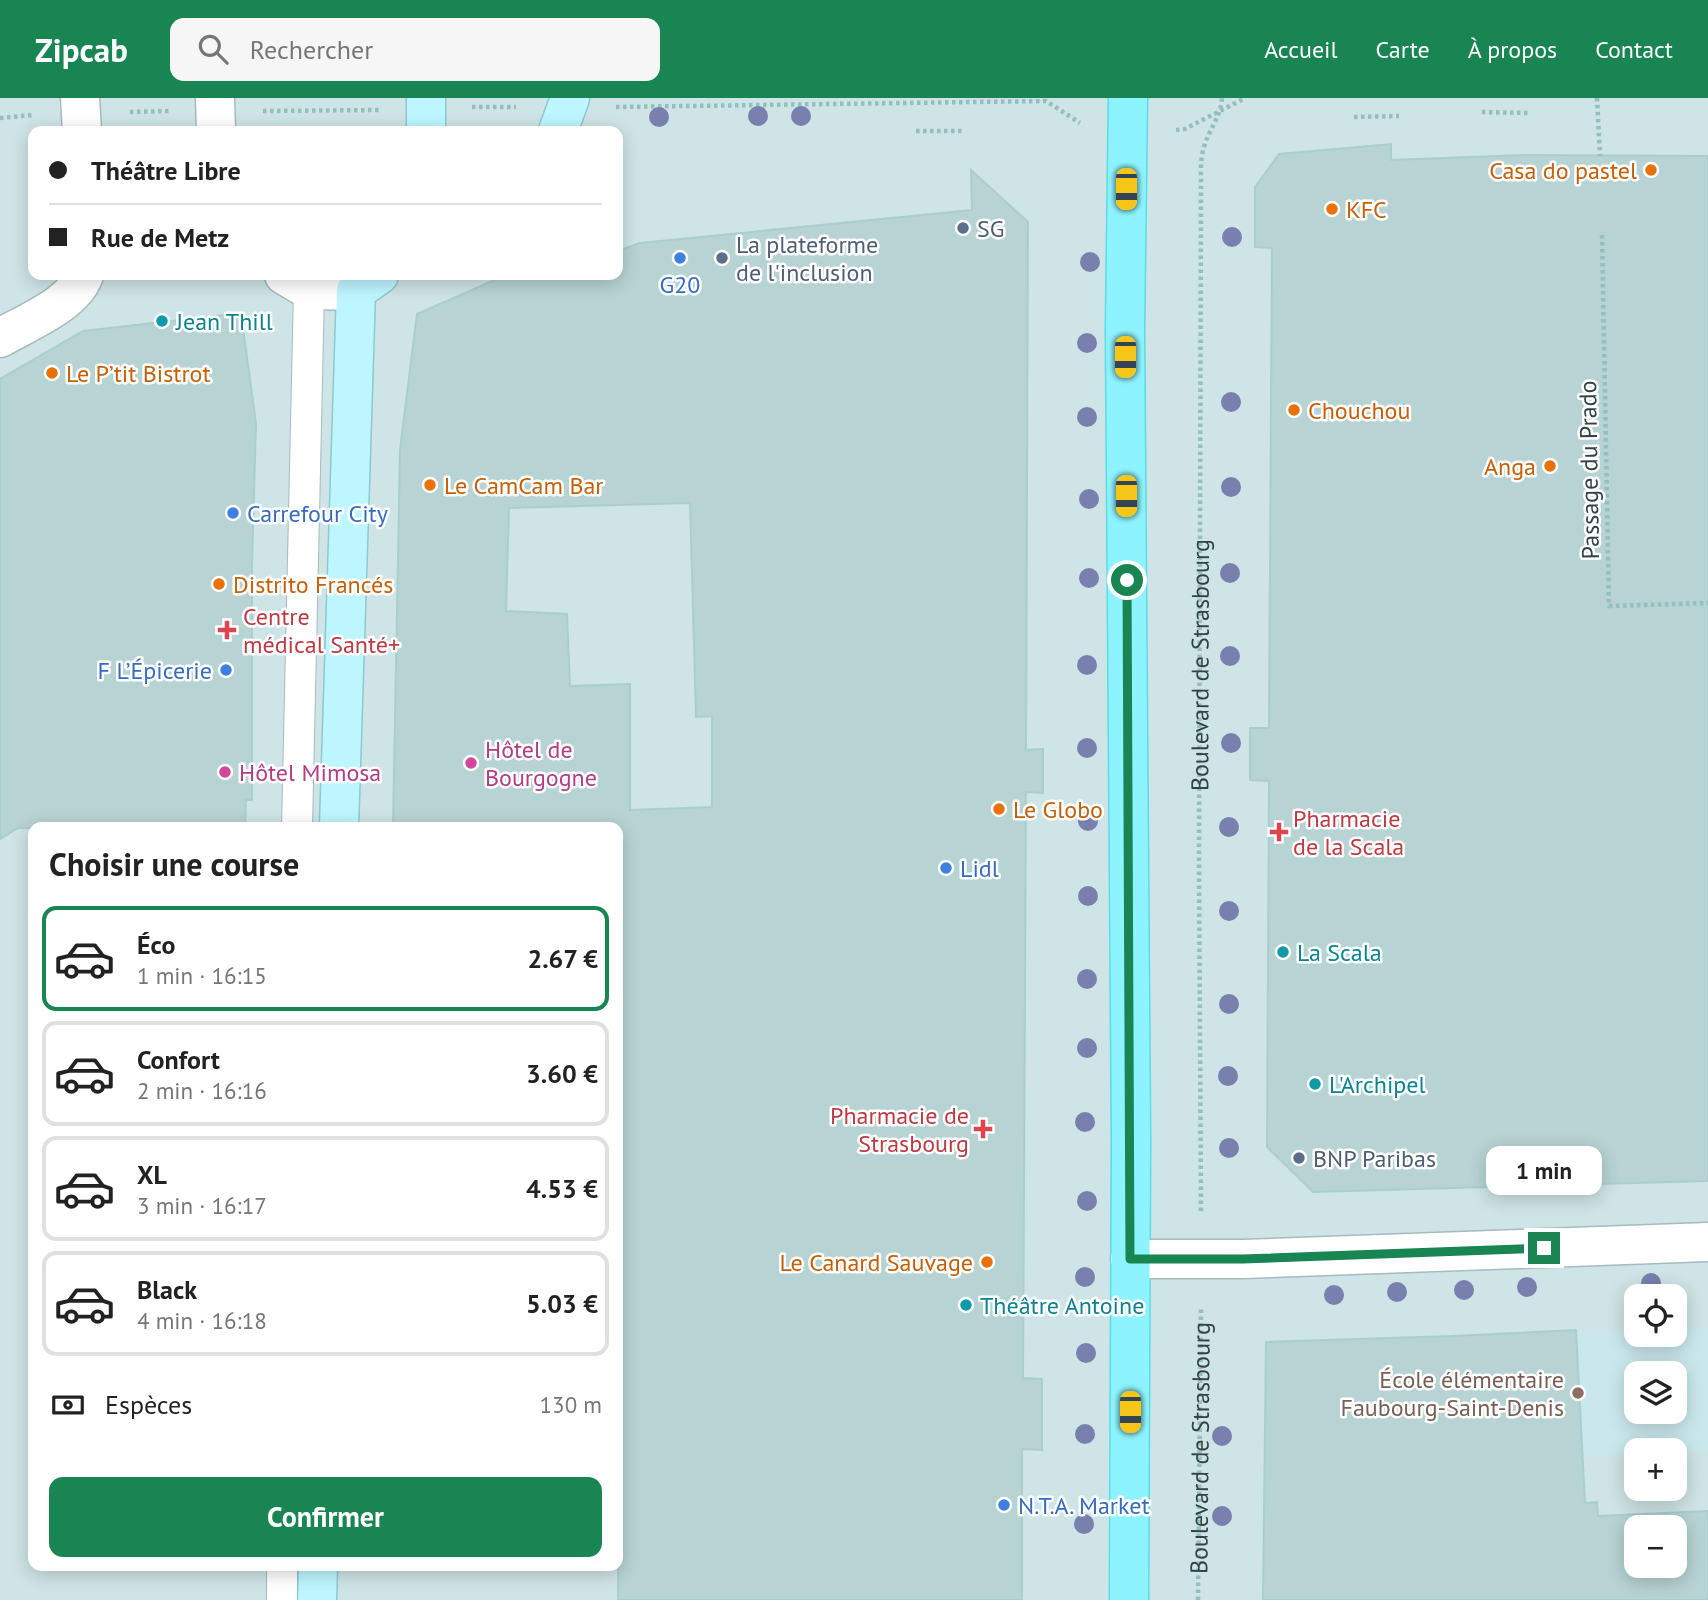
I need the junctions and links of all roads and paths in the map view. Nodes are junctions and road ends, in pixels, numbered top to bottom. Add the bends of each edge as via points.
1 (80, 98) edge
2 (215, 98) edge
3 (426, 98) edge
4 (570, 98) edge
5 (1128, 98) edge
6 (1222, 98) edge
7 (1245, 98) edge
8 (1597, 98) edge
9 (1221, 112) junction
10 (1482, 112) dead end
11 (1528, 113) dead end
12 (1398, 116) dead end
13 (1354, 117) dead end
14 (82, 126) edge
15 (216, 126) edge
16 (426, 126) edge
17 (560, 126) edge
18 (916, 131) dead end
19 (962, 131) dead end
20 (1600, 156) dead end
21 (1602, 235) dead end
22 (82, 280) edge
23 (297, 282) edge
24 (368, 283) edge
25 (0, 338) edge
26 (1708, 603) edge
27 (297, 822) edge
28 (339, 822) edge
29 (1202, 1223) dead end
30 (1708, 1242) edge
31 (1130, 1259) junction
32 (1202, 1295) dead end
33 (282, 1571) edge
34 (318, 1571) edge
35 (282, 1600) edge
36 (317, 1600) edge
37 (1129, 1600) edge
38 (1198, 1600) edge

1 - 14 street
2 - 15 street
3 - 16 main road
4 - 17 main road
5 - 31 main road
6 - 9 path, Boulevard de Strasbourg
7 - 9 path
8 - 20 path
9 - 29 path, Boulevard de Strasbourg via 1202,150 1201,188
10 - 11 path
12 - 13 path
18 - 19 path
21 - 26 path, Passage du Prado via 1609,606
22 - 25 street via 63,302
23 - 24 street
23 - 27 lane
24 - 28 main road
30 - 31 street
31 - 37 main road
32 - 38 path, Boulevard de Strasbourg
33 - 35 lane
34 - 36 main road

